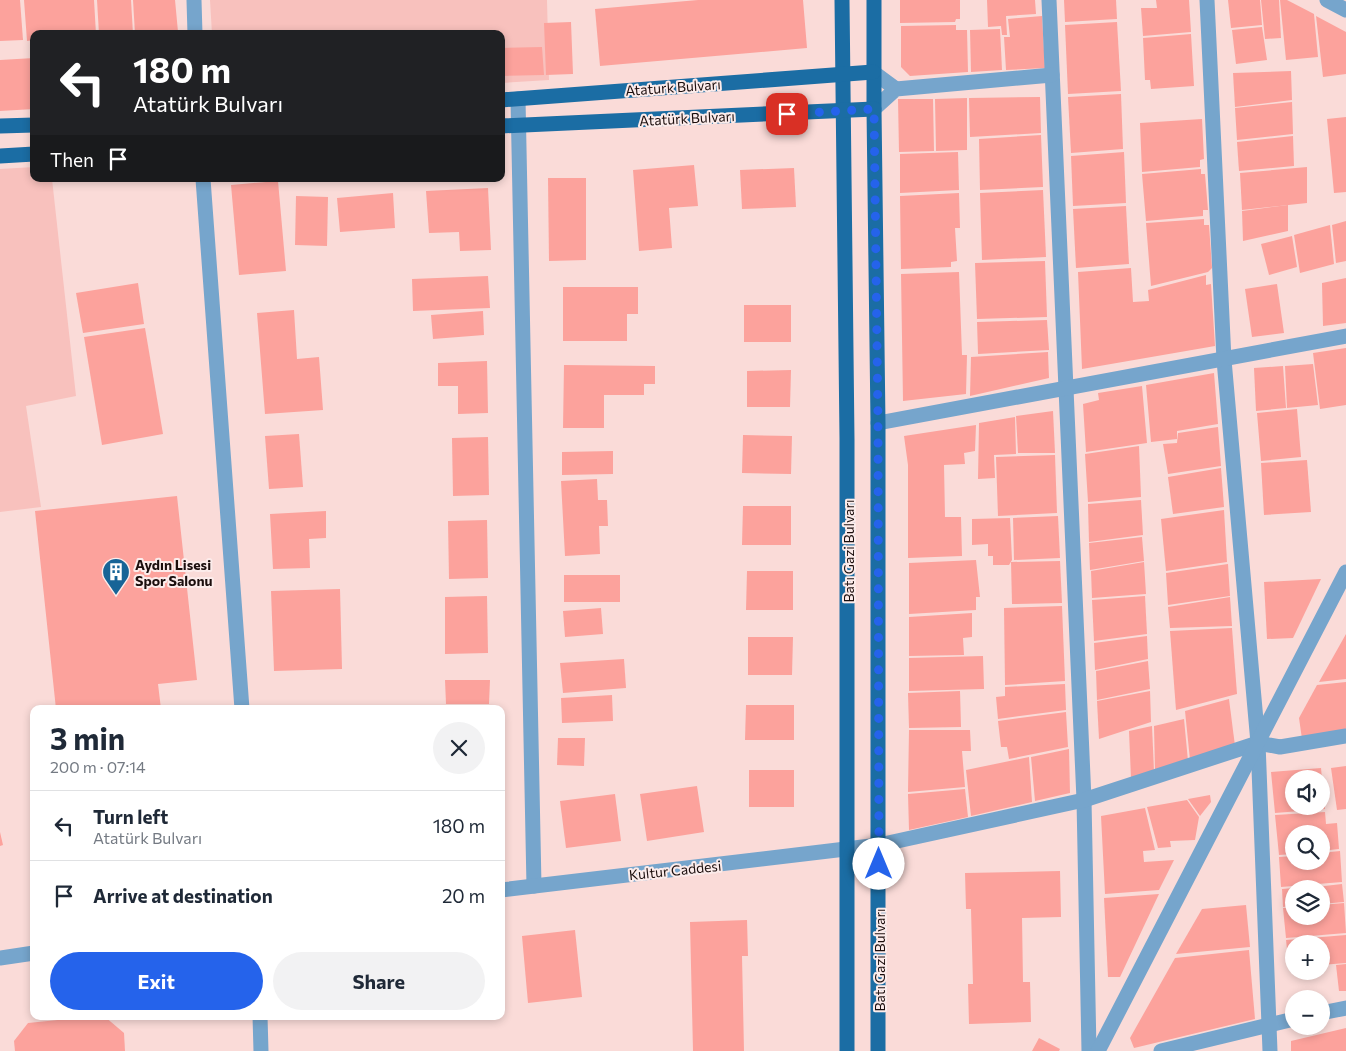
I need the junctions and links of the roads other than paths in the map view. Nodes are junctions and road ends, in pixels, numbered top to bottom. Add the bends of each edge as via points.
1 (194, 0) edge
2 (842, 0) edge
3 (874, 0) edge
4 (1049, 0) edge
5 (1207, 0) edge
6 (1327, 0) edge
7 (1346, 10) edge
8 (194, 30) edge
9 (873, 72) junction
10 (844, 74) junction
11 (1052, 75) junction
12 (896, 89) junction
13 (518, 99) junction
14 (505, 100) edge
15 (874, 109) junction
16 (845, 111) junction
17 (30, 125) edge
18 (518, 125) junction
19 (0, 126) edge
20 (505, 126) edge
21 (30, 154) edge
22 (0, 156) edge
23 (203, 182) edge
24 (1346, 336) edge
25 (1224, 360) junction
26 (1067, 388) junction
27 (878, 422) junction
28 (1346, 572) edge
29 (242, 705) edge
30 (1346, 736) edge
31 (1258, 743) junction
32 (1084, 800) junction
33 (879, 846) junction
34 (848, 850) junction
35 (534, 886) junction
36 (505, 890) edge
37 (30, 954) edge
38 (0, 958) edge
39 (1346, 1008) edge
40 (1330, 1011) edge
41 (260, 1020) edge
42 (1285, 1021) edge
43 (1268, 1025) junction
44 (261, 1051) edge
45 (847, 1051) edge
46 (878, 1051) edge
47 (1089, 1051) edge
48 (1098, 1051) edge
49 (1161, 1051) edge
50 (1270, 1051) edge

1 - 8 street
2 - 10 main road, Batı Gazi Bulvarı
3 - 9 main road, Batı Gazi Bulvarı
4 - 11 street
5 - 25 street
6 - 7 street
9 - 10 main road, Ataturk Bulvarı
9 - 12 street
9 - 15 main road, Batı Gazi Bulvarı
10 - 13 main road, Ataturk Bulvarı
10 - 16 main road, Batı Gazi Bulvarı
11 - 12 street
11 - 26 street
12 - 15 street
13 - 14 main road, Ataturk Bulvarı
13 - 18 street
15 - 16 main road, Atatürk Bulvarı
15 - 27 main road, Batı Gazi Bulvarı
16 - 18 main road, Atatürk Bulvarı
16 - 34 main road, Batı Gazi Bulvarı
17 - 19 main road
18 - 20 main road, Atatürk Bulvarı
18 - 35 street
21 - 22 main road
23 - 29 street
24 - 25 street
25 - 26 street
25 - 31 street
26 - 27 street
26 - 32 street
27 - 33 main road, Batı Gazi Bulvarı
28 - 31 street
30 - 31 street via 1280,747
31 - 32 street, Kultur Caddesi
31 - 43 street
31 - 48 street
32 - 33 street, Kultur Caddesi
32 - 47 street
33 - 34 street, Kultur Caddesi
33 - 46 main road, Batı Gazi Bulvarı
34 - 35 street, Kultur Caddesi
34 - 45 main road, Batı Gazi Bulvarı
35 - 36 street, Kultur Caddesi
37 - 38 street
39 - 40 street
41 - 44 street
42 - 43 street
43 - 49 street
43 - 50 street

